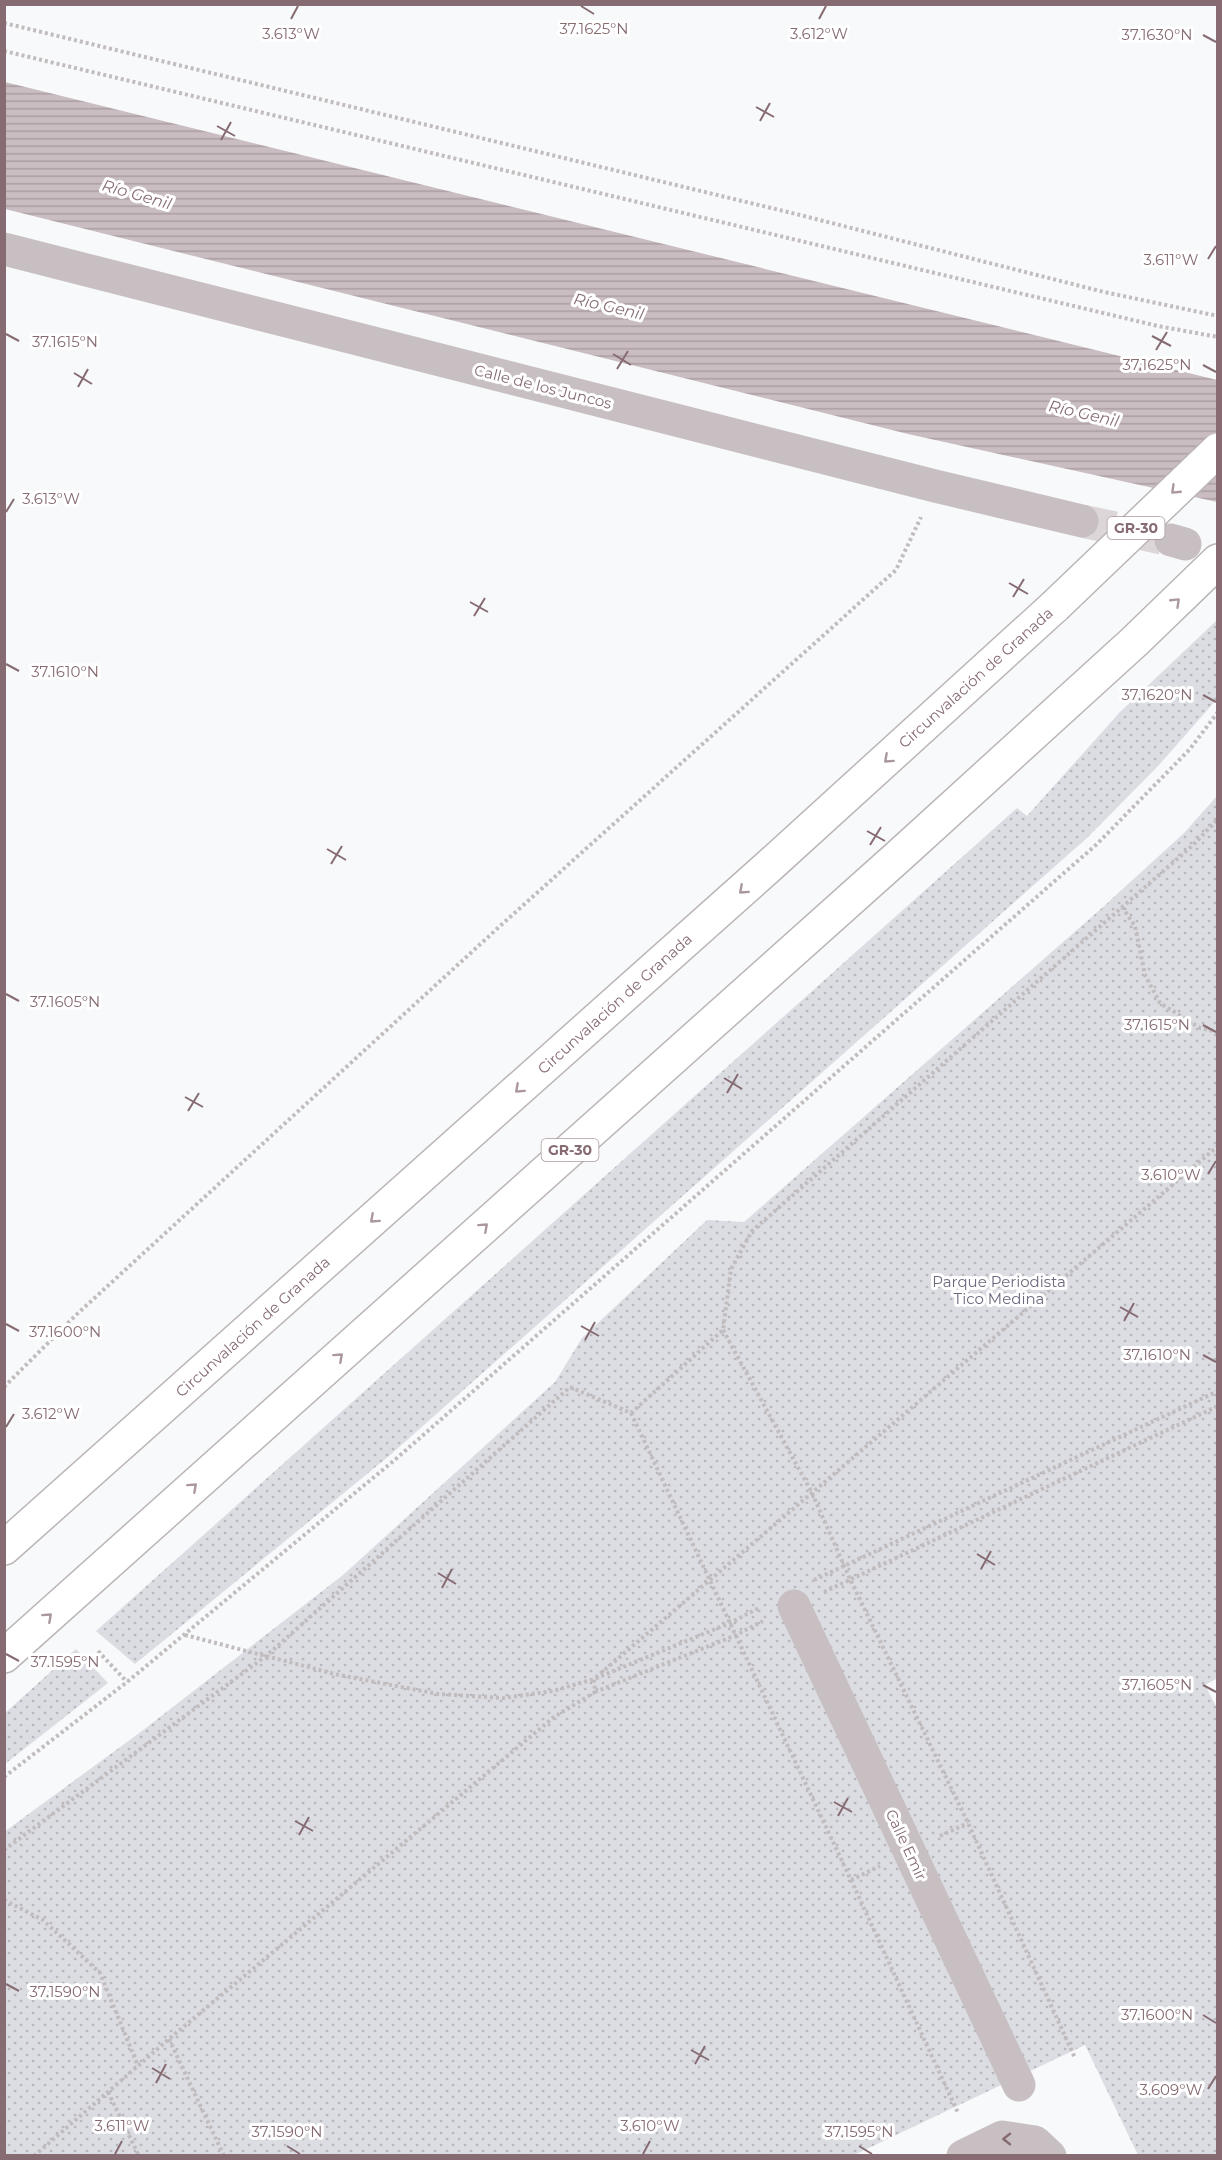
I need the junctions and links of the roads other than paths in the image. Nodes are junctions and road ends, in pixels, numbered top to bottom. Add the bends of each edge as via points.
1 (4, 249) edge
2 (1218, 450) edge
3 (1082, 521) tunnel mouth
4 (1218, 561) edge
5 (4, 1548) edge
6 (803, 1593) road end
7 (4, 1656) edge
8 (1019, 2085) dead end
9 (963, 2156) edge
10 (1050, 2156) edge

1 - 3 street, Calle de los Juncos
2 -> 5 highway, Circunvalación de Granada / GR-30, bridge via 1055,606 733,899
7 -> 4 highway, GR-30 via 900,855
6 - 8 street, Calle Emir
10 -> 9 street via 1035,2142 1002,2137

